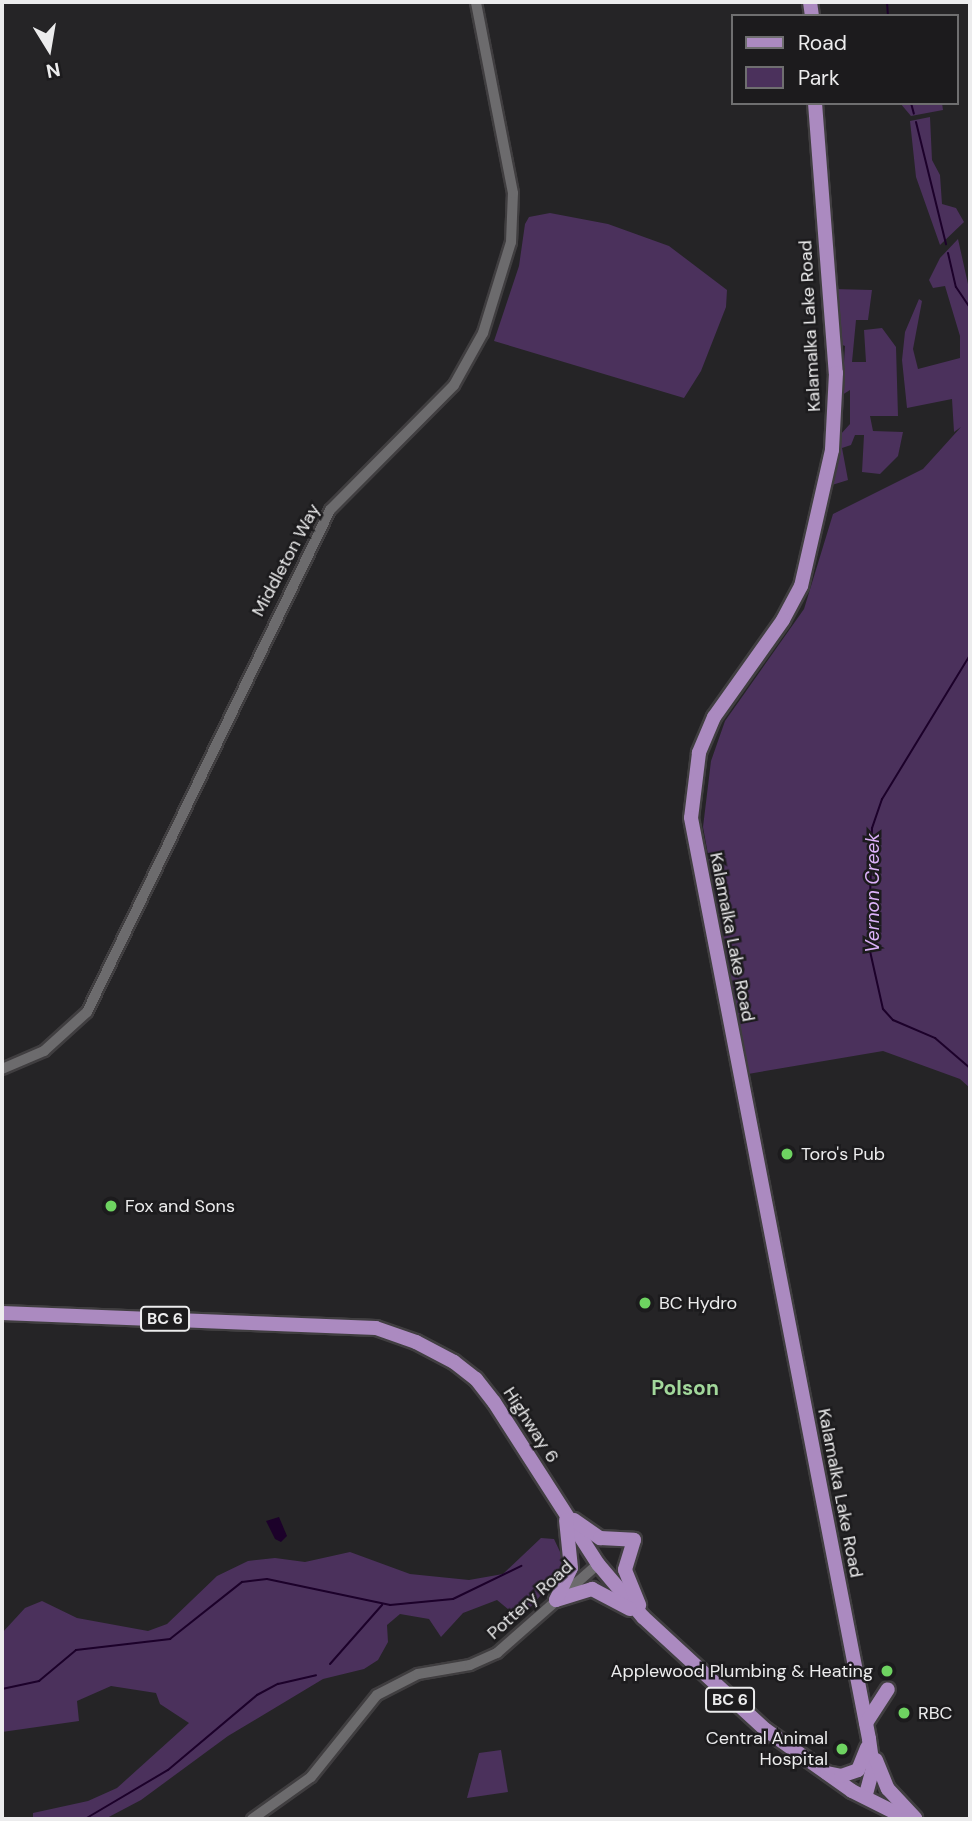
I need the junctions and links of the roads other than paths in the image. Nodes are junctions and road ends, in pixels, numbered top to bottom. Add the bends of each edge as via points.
1 (476, 2) edge
2 (815, 105) edge
3 (2, 1069) edge
4 (2, 1313) edge
5 (564, 1512) junction
6 (598, 1564) junction
7 (555, 1600) junction
8 (643, 1616) junction
9 (888, 1689) dead end
10 (866, 1723) junction
11 (869, 1739) junction
12 (826, 1773) junction
13 (864, 1797) junction
14 (252, 1819) edge
15 (908, 1819) edge
16 (915, 1819) edge

1 - 3 street, Middleton Way via 513,193 511,242 483,333 454,385 330,510 87,1012 44,1051
2 - 10 main road, Kalamalka Lake Road via 836,373 832,450 801,586 783,620 714,717 699,753 691,818
4 - 5 main road, Highway 6 / BC 6 via 328,1323 398,1335 476,1379
5 - 6 main road, Highway 6 / BC 6
5 - 7 main road via 572,1559
5 - 8 main road via 600,1538 634,1540 625,1570
6 - 7 street, Pottery Road
6 - 8 main road, Highway 6 / BC 6
7 - 8 main road via 592,1589
7 - 14 street, Pottery Road via 498,1653 470,1665 418,1674 377,1695 311,1777
8 - 12 main road, Highway 6 / BC 6 via 735,1704
9 - 10 main road
10 - 11 main road, Kalamalka Lake Road
11 - 12 main road via 858,1770 841,1776
11 - 13 main road, Kalamalka Lake Road via 873,1768
11 - 16 main road via 888,1789
12 - 13 main road, Highway 6 / BC 6
13 - 15 main road, Highway 6 / BC 6

